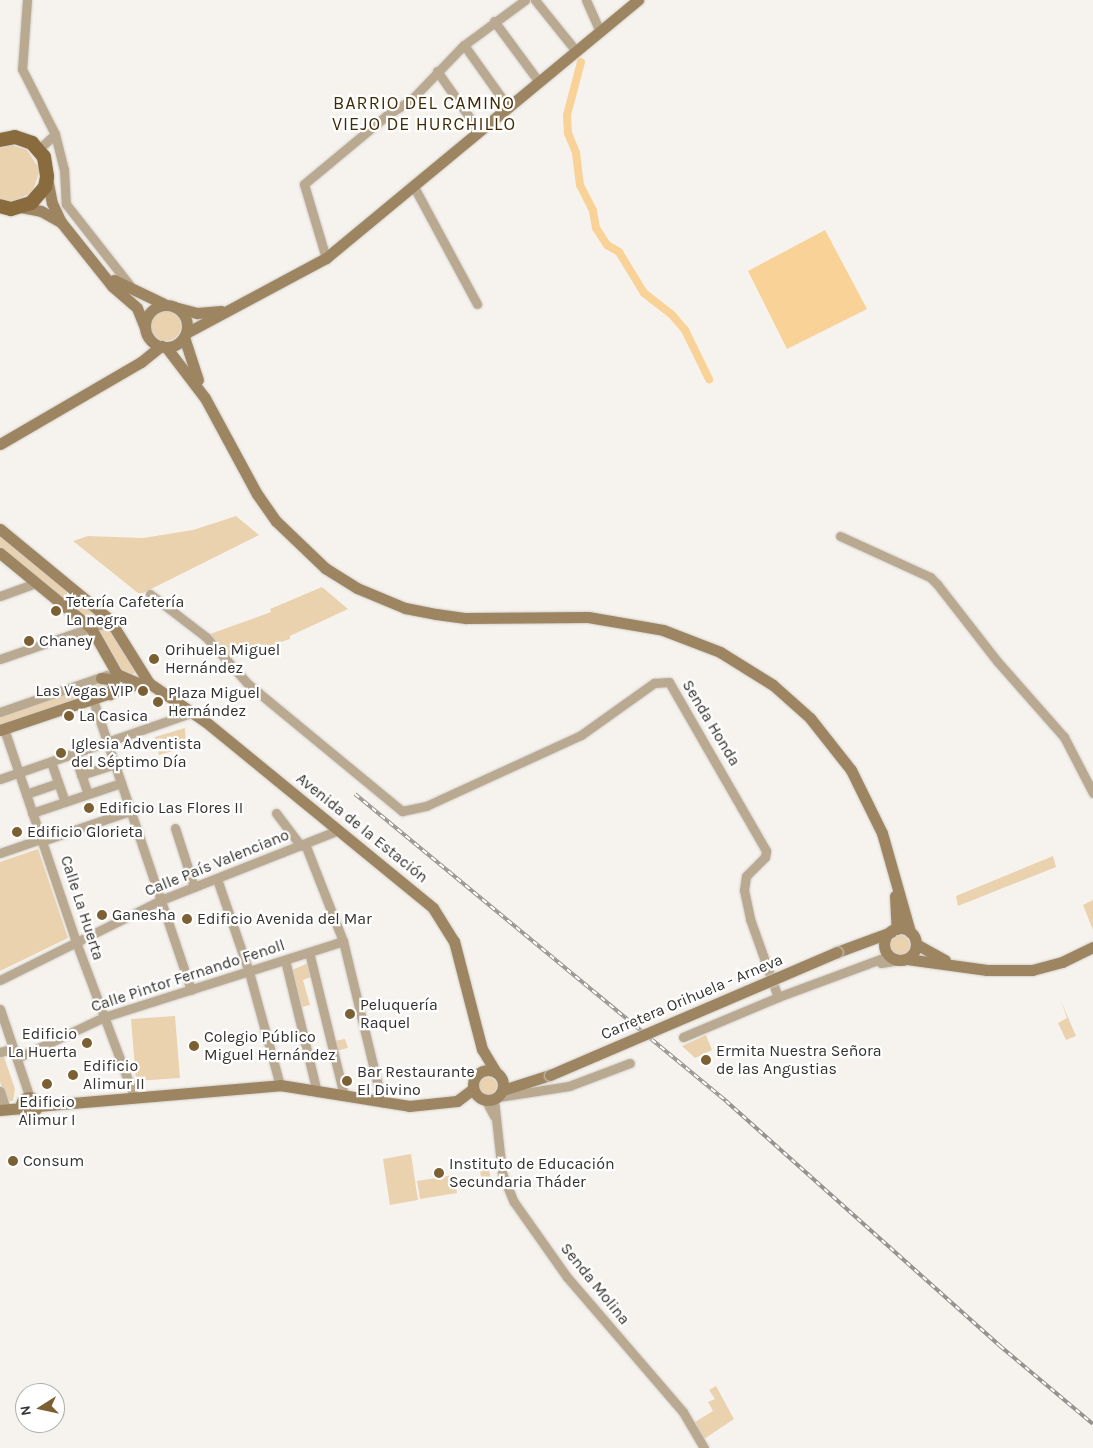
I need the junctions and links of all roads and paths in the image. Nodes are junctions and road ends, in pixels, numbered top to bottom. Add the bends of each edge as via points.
1 (27, 0) edge
2 (525, 0) edge
3 (535, 0) edge
4 (586, 0) edge
5 (638, 0) edge
6 (494, 21) junction
7 (600, 31) junction
8 (464, 45) junction
9 (576, 51) junction
10 (437, 71) junction
11 (539, 82) junction
12 (508, 107) junction
13 (0, 128) edge
14 (479, 131) junction
15 (55, 134) junction
16 (15, 137) junction
17 (0, 140) edge
18 (39, 149) junction
19 (47, 177) junction
20 (413, 185) junction
21 (0, 206) edge
22 (21, 207) junction
23 (61, 222) junction
24 (326, 258) junction
25 (99, 268) junction
26 (136, 293) junction
27 (164, 304) junction
28 (477, 304) dead end
29 (176, 307) junction
30 (228, 310) junction
31 (146, 331) junction
32 (185, 335) junction
33 (164, 346) junction
34 (141, 362) junction
35 (205, 398) junction
36 (0, 444) edge
37 (0, 529) edge
38 (840, 536) dead end
39 (0, 553) edge
40 (36, 584) junction
41 (150, 594) dead end
42 (0, 596) edge
43 (112, 624) junction
44 (91, 628) junction
45 (0, 659) edge
46 (114, 669) junction
47 (101, 678) junction
48 (138, 682) junction
49 (110, 694) junction
50 (93, 700) junction
51 (0, 712) edge
52 (193, 712) junction
53 (2, 729) edge
54 (108, 743) junction
55 (74, 754) junction
56 (51, 762) junction
57 (115, 764) junction
58 (19, 773) junction
59 (81, 775) junction
60 (0, 779) edge
61 (58, 783) junction
62 (121, 783) junction
63 (1093, 793) edge
64 (26, 794) junction
65 (88, 794) junction
66 (65, 802) junction
67 (130, 811) junction
68 (32, 813) junction
69 (276, 813) dead end
70 (175, 828) dead end
71 (339, 830) junction
72 (41, 840) junction
73 (303, 845) junction
74 (0, 853) edge
75 (216, 879) junction
76 (894, 879) junction
77 (194, 887) junction
78 (161, 900) junction
79 (894, 930) junction
80 (910, 932) junction
81 (343, 941) junction
82 (76, 942) junction
83 (860, 943) junction
84 (916, 944) junction
85 (1093, 947) edge
86 (887, 951) junction
87 (309, 952) junction
88 (285, 960) junction
89 (904, 960) junction
90 (954, 964) junction
91 (861, 967) junction
92 (249, 972) junction
93 (0, 980) edge
94 (191, 990) junction
95 (778, 997) junction
96 (0, 1009) edge
97 (104, 1017) junction
98 (684, 1037) dead end
99 (482, 1049) junction
100 (17, 1058) junction
101 (630, 1063) dead end
102 (481, 1072) junction
103 (498, 1074) junction
104 (536, 1080) junction
105 (280, 1085) junction
106 (473, 1089) junction
107 (0, 1091) edge
108 (317, 1092) junction
109 (134, 1096) junction
110 (344, 1096) junction
111 (492, 1097) junction
112 (456, 1101) junction
113 (34, 1102) junction
114 (382, 1102) junction
115 (3, 1110) edge
116 (704, 1448) edge

1 - 15 street via 22,69
2 - 6 street
3 - 9 street
4 - 7 street
5 - 7 main road
6 - 8 street
6 - 11 street
7 - 9 main road
8 - 10 street
8 - 12 street
9 - 11 main road
10 - 14 street
10 - 24 street via 411,100 304,184
11 - 12 main road
12 - 14 main road
13 - 16 main road
14 - 20 main road
15 - 18 street
15 - 26 street via 64,169 66,204
16 - 17 main road
16 - 18 main road
18 - 19 main road via 47,167
19 - 22 main road via 39,196
19 - 23 main road via 52,203
20 - 24 main road
20 - 28 street
21 - 22 main road
22 - 23 main road via 41,211
23 - 25 main road
24 - 30 main road
25 - 26 main road
25 - 31 main road via 112,286 137,308
26 - 27 main road
27 - 29 main road
27 - 31 main road via 152,310
29 - 30 main road via 197,314
29 - 32 main road via 185,315
30 - 32 main road
31 - 33 main road
31 - 34 main road
32 - 33 main road
32 - 35 main road
33 - 34 main road
33 - 35 main road
34 - 36 main road
35 - 76 main road via 257,494 276,521 325,568 357,588 405,608 466,618 588,617 638,624 699,643 766,681 810,718 851,770 882,833
37 - 43 main road
38 - 63 street via 930,577 937,584 997,661 1064,737
39 - 40 main road
40 - 42 street
40 - 44 main road
41 - 95 street, Senda Honda via 206,637 248,684 402,811 426,806 581,735 654,683 669,682 766,851 765,857 746,876 744,890 750,919
43 - 44 street
43 - 48 main road via 138,669
44 - 45 street
44 - 46 main road
46 - 47 street
46 - 48 main road
47 - 49 main road via 114,683
47 - 51 street
48 - 49 main road
48 - 52 main road, Avenida de la Estación
49 - 50 main road
50 - 53 main road
50 - 54 street
52 - 54 street
52 - 71 main road, Avenida de la Estación
53 - 58 street, Calle La Huerta
54 - 55 street
54 - 57 street
55 - 56 street
55 - 59 street
56 - 58 street
56 - 61 street
57 - 59 street
57 - 62 street
58 - 60 street
58 - 64 street, Calle La Huerta
59 - 65 street
61 - 64 street
61 - 66 street
62 - 65 street
62 - 67 street
64 - 68 street, Calle La Huerta
65 - 66 street
66 - 68 street
67 - 72 street
67 - 78 street
68 - 72 street, Calle La Huerta
69 - 73 street
70 - 77 street
71 - 73 street, Calle País Valenciano
71 - 99 main road, Avenida de la Estación via 433,908 446,924 454,941
72 - 74 street
72 - 82 street, Calle La Huerta
73 - 75 street, Calle País Valenciano
73 - 81 street
75 - 77 street, Calle País Valenciano
75 - 92 street
76 - 79 main road
76 - 80 main road
77 - 78 street, Calle País Valenciano
78 - 82 street, Calle País Valenciano
78 - 94 street
79 - 80 main road
79 - 83 main road, Carretera Orihuela - Arneva
79 - 86 main road via 886,938
80 - 84 main road
81 - 87 street, Calle Pintor Fernando Fenoll
81 - 114 street
82 - 93 street, Calle País Valenciano
82 - 97 street, Calle La Huerta
83 - 86 main road
83 - 104 main road, Carretera Orihuela - Arneva, bridge
84 - 89 main road via 914,953
84 - 90 main road
85 - 90 main road via 1062,962 1032,970 987,970
86 - 89 main road
86 - 91 street
87 - 88 street, Calle Pintor Fernando Fenoll
87 - 110 street
88 - 92 street, Calle Pintor Fernando Fenoll
88 - 108 street
89 - 90 main road
89 - 91 street
91 - 95 street
92 - 94 street, Calle Pintor Fernando Fenoll
92 - 105 street
94 - 97 street, Calle Pintor Fernando Fenoll
95 - 98 street
96 - 100 street
97 - 100 street, Calle Pintor Fernando Fenoll
97 - 109 street, Calle La Huerta
99 - 102 main road, Avenida de la Estación
99 - 103 main road, Avenida de la Estación
100 - 113 street
101 - 111 street via 578,1083
102 - 103 main road, Carretera Orihuela - Arneva
102 - 106 main road via 474,1079
103 - 104 main road, Carretera Orihuela - Arneva via 517,1080
103 - 111 main road, Avenida de la Estación
104 - 111 main road, Carretera Orihuela - Arneva
105 - 108 main road, Carretera Orihuela - Arneva
105 - 109 main road, Carretera Orihuela - Arneva
106 - 111 main road
106 - 112 main road
107 - 115 street
108 - 110 main road, Carretera Orihuela - Arneva
109 - 113 main road, Carretera Orihuela - Arneva
110 - 114 main road, Carretera Orihuela - Arneva
111 - 112 main road, Carretera Orihuela - Arneva
111 - 116 street, Senda Molina via 502,1173 528,1223 567,1277 683,1412
112 - 114 main road, Carretera Orihuela - Arneva via 409,1106
113 - 115 main road, Carretera Orihuela - Arneva via 28,1113 22,1108

